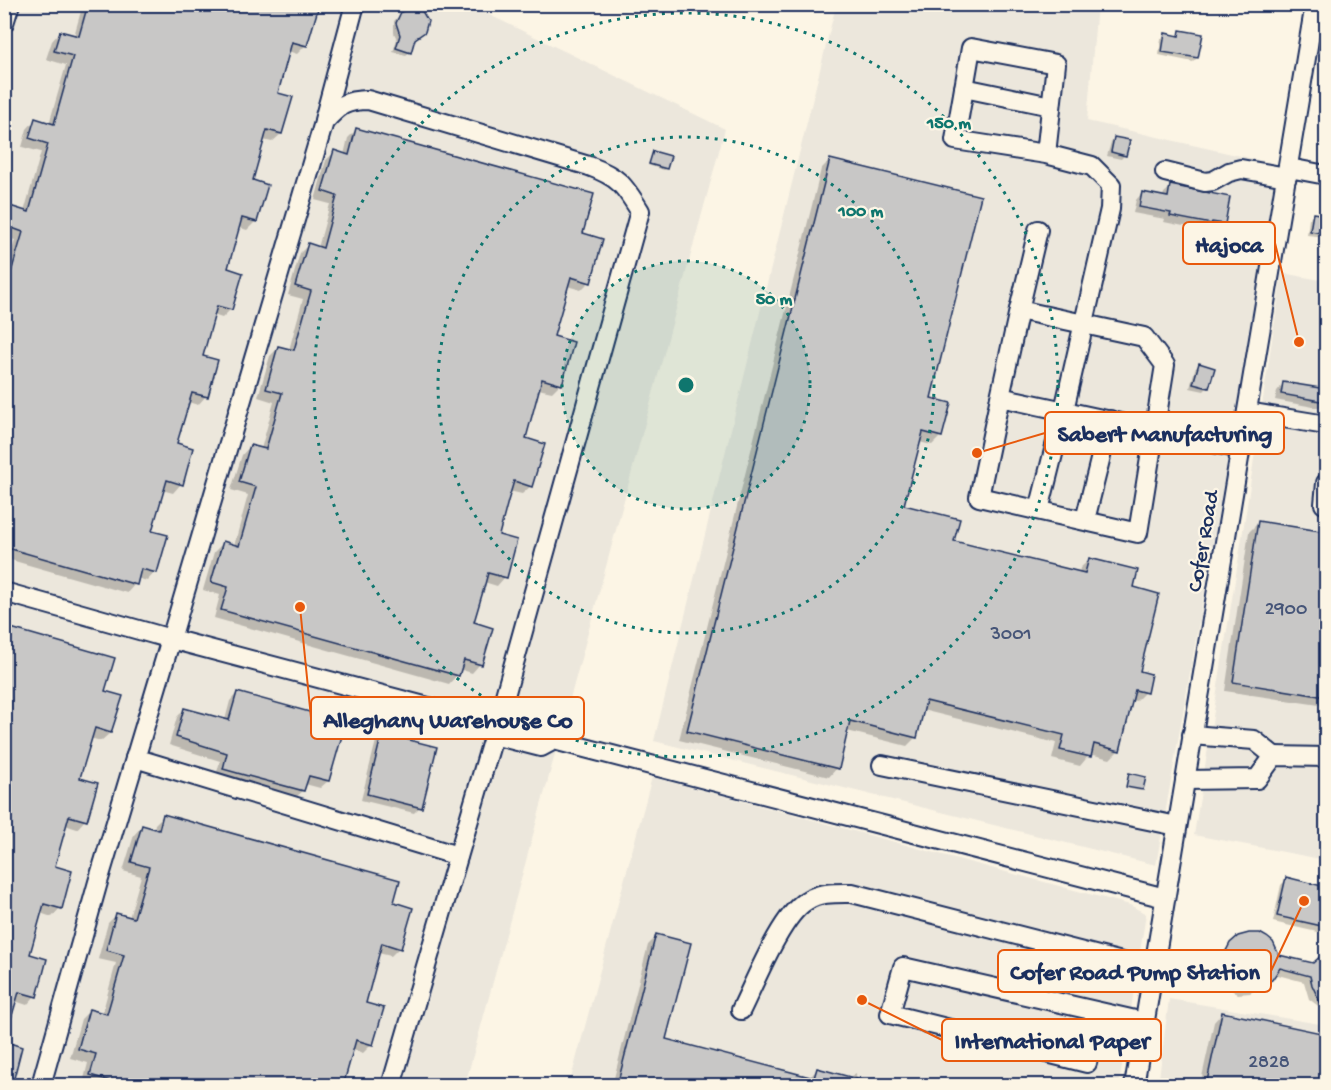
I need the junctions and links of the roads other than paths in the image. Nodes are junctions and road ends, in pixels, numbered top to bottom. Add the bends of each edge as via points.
1 (10, 4) edge
2 (356, 4) edge
3 (1315, 4) edge
4 (4, 23) edge
5 (964, 88) junction
6 (1051, 106) junction
7 (324, 122) junction
8 (1046, 154) junction
9 (1165, 172) dead end
10 (1288, 172) junction
11 (1326, 175) edge
12 (1038, 230) dead end
13 (1019, 310) junction
14 (1084, 324) junction
15 (1000, 397) junction
16 (1064, 411) junction
17 (1247, 412) junction
18 (1110, 420) junction
19 (1326, 424) edge
20 (1155, 430) junction
21 (1241, 449) junction
22 (1326, 483) edge
23 (1324, 504) dead end
24 (1039, 510) junction
25 (1085, 520) junction
26 (4, 592) edge
27 (171, 639) junction
28 (497, 724) junction
29 (1192, 735) junction
30 (554, 740) junction
31 (1274, 756) junction
32 (1326, 757) edge
33 (135, 758) junction
34 (882, 765) dead end
35 (1185, 780) junction
36 (1177, 826) junction
37 (458, 856) junction
38 (1165, 898) junction
39 (1153, 970) junction
40 (741, 1010) dead end
41 (1098, 1012) junction
42 (1144, 1022) junction
43 (44, 1086) edge
44 (391, 1086) edge
45 (1134, 1086) edge

1 - 4 street
2 - 7 street
3 - 10 street, Cofer Road
5 - 6 street
5 - 6 street via 971,48 1056,64
5 - 8 street via 955,140
6 - 8 street
7 - 27 street
7 - 28 street via 341,105 368,100 610,174 626,188 640,211
8 - 14 street via 1092,166 1111,185 1110,209
9 - 10 street via 1205,182 1241,169
10 - 11 street
10 - 17 street, Cofer Road
12 - 13 street
13 - 14 street
13 - 15 street
14 - 16 street
14 - 20 street via 1144,337 1165,365
15 - 16 street
15 - 24 street via 978,497
16 - 18 street
16 - 24 street
17 - 19 street
17 - 21 street, Cofer Road
18 - 20 street
18 - 25 street
20 - 21 street
20 - 25 street via 1138,533
21 - 29 street, Cofer Road
22 - 23 street
24 - 25 street
26 - 27 street
27 - 28 street
27 - 33 street
28 - 30 street via 541,747
28 - 30 street via 550,724
28 - 37 street
29 - 31 street via 1254,740
29 - 35 street, Cofer Road
30 - 38 street
31 - 32 street
31 - 35 street via 1257,779
33 - 37 street
33 - 43 street via 43,1078
34 - 36 street
35 - 36 street, Cofer Road
36 - 38 street, Cofer Road
37 - 44 street
38 - 39 street, Cofer Road
39 - 40 street via 852,893 829,894 807,900 796,908
39 - 42 street, Cofer Road
41 - 41 street via 903,967 890,1014 1087,1063
41 - 42 street
42 - 45 street, Cofer Road

